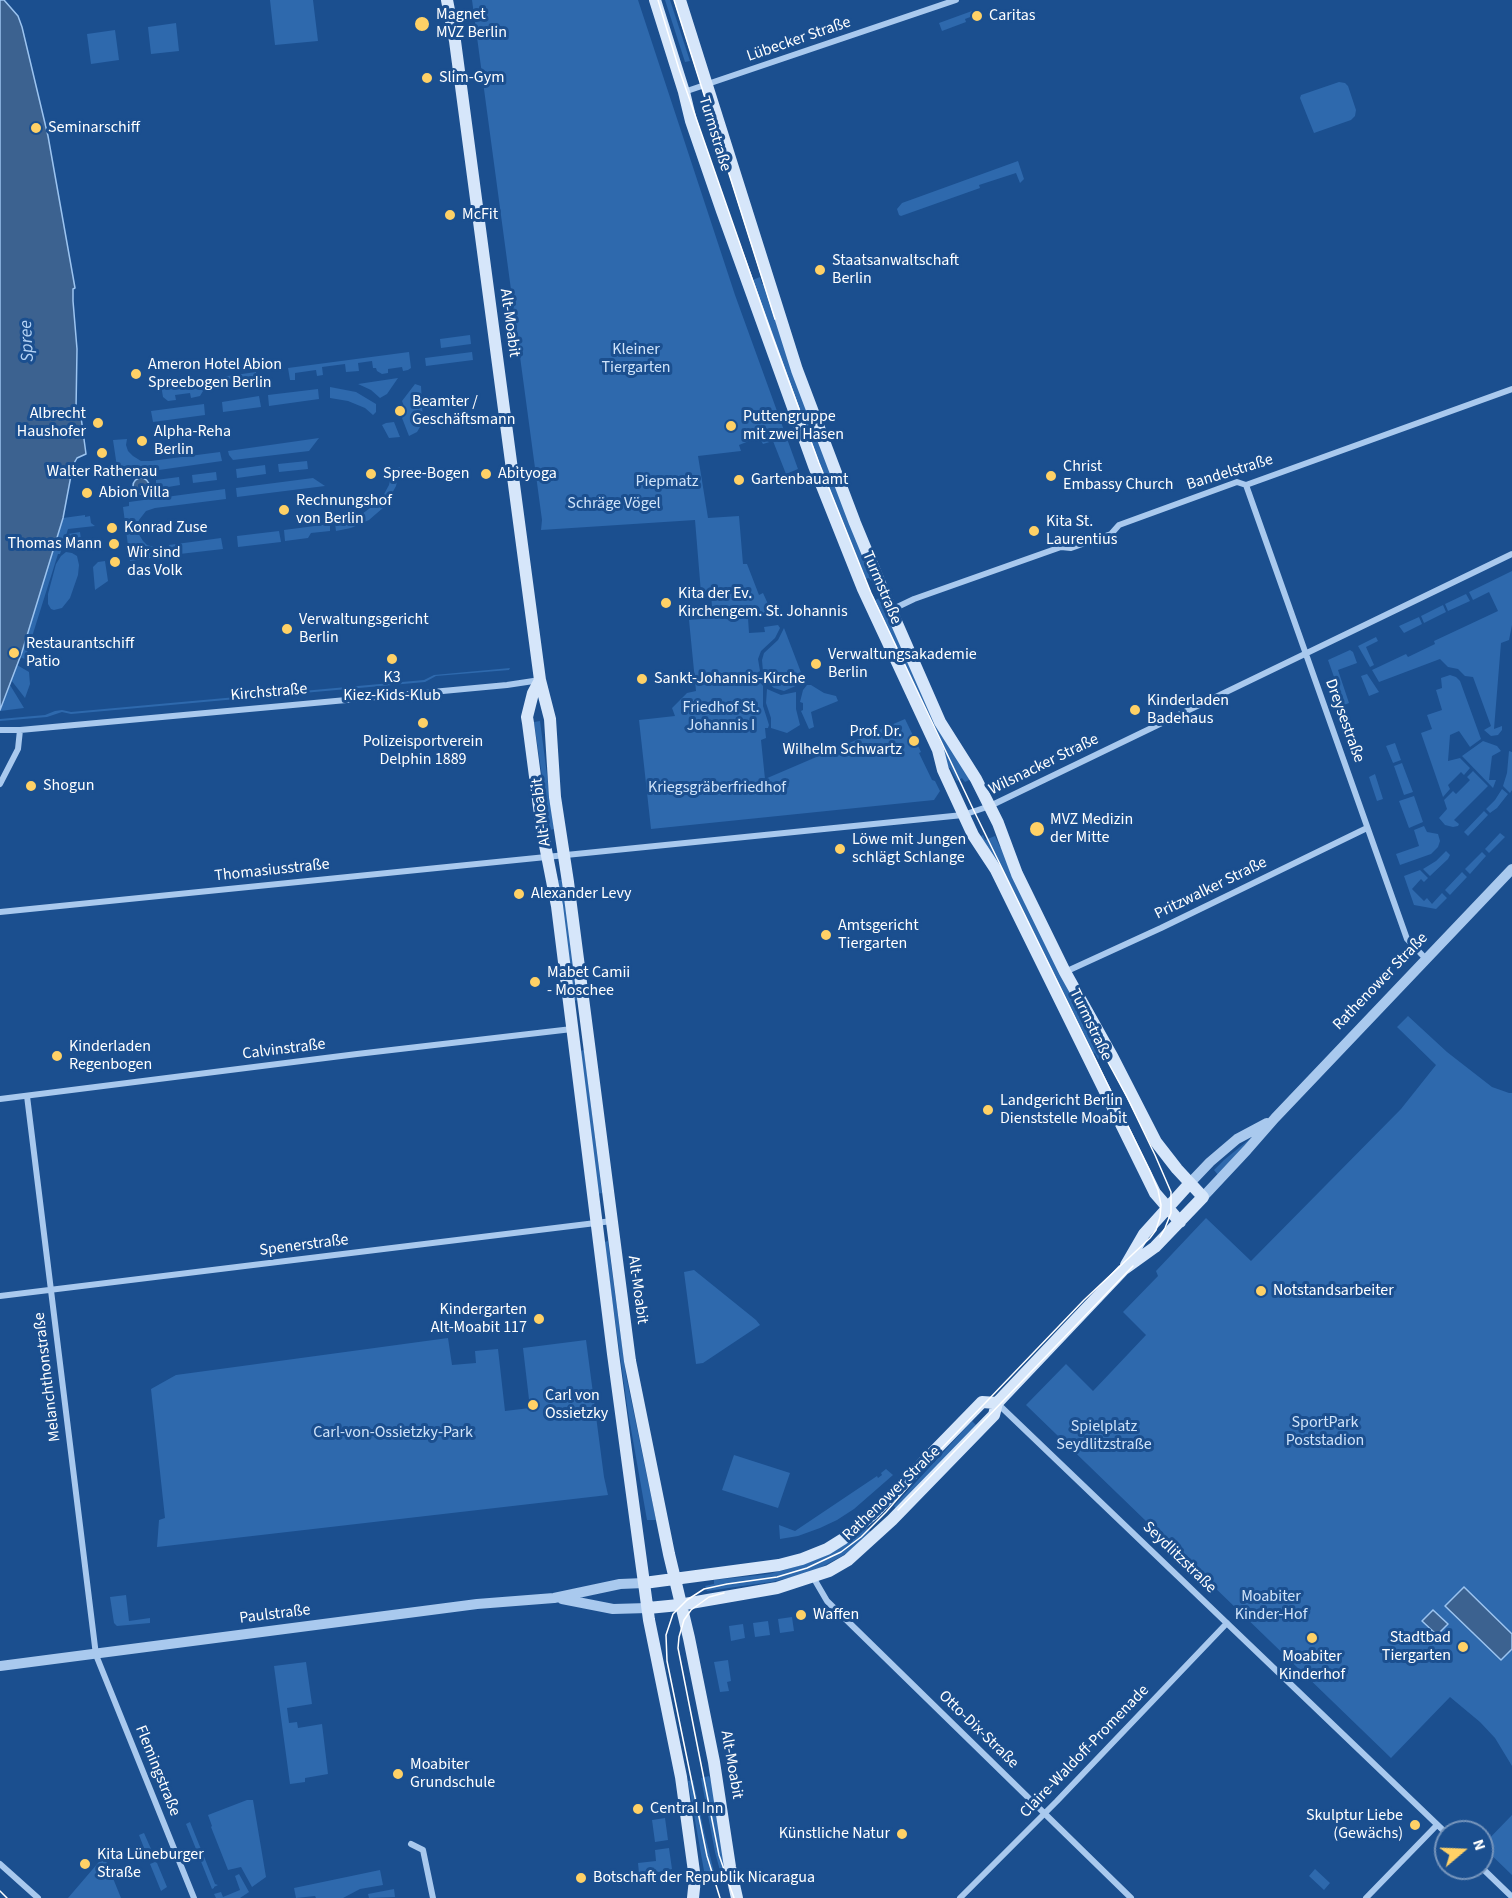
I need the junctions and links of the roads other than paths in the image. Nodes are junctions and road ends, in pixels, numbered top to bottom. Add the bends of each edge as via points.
1 (447, 0) edge
2 (453, 0) edge
3 (655, 0) edge
4 (680, 0) edge
5 (956, 0) edge
6 (454, 41) junction
7 (708, 85) junction
8 (684, 92) junction
9 (1512, 389) edge
10 (1246, 485) junction
11 (1512, 554) edge
12 (891, 610) junction
13 (1306, 654) junction
14 (540, 680) junction
15 (0, 730) edge
16 (20, 730) junction
17 (0, 784) edge
18 (990, 806) junction
19 (963, 815) junction
20 (1367, 828) junction
21 (564, 854) junction
22 (547, 856) junction
23 (1512, 869) edge
24 (0, 912) edge
25 (1426, 959) junction
26 (1065, 972) junction
27 (572, 1029) junction
28 (27, 1096) junction
29 (0, 1099) edge
30 (1275, 1118) junction
31 (1190, 1183) junction
32 (1203, 1197) junction
33 (1167, 1209) junction
34 (612, 1221) junction
35 (1180, 1222) junction
36 (597, 1224) junction
37 (1123, 1270) junction
38 (51, 1290) junction
39 (0, 1296) edge
40 (997, 1403) junction
41 (813, 1577) junction
42 (675, 1578) junction
43 (645, 1583) junction
44 (554, 1598) junction
45 (680, 1605) junction
46 (648, 1608) junction
47 (1227, 1623) junction
48 (96, 1655) junction
49 (0, 1666) edge
50 (1044, 1813) junction
51 (1434, 1822) edge
52 (1434, 1828) edge
53 (411, 1844) dead end
54 (0, 1864) edge
55 (695, 1879) junction
56 (1494, 1880) edge
57 (1512, 1897) edge
58 (38, 1898) edge
59 (194, 1898) edge
60 (433, 1898) edge
61 (693, 1898) edge
62 (704, 1898) edge
63 (736, 1898) edge
64 (960, 1898) edge
65 (1131, 1898) edge
66 (1366, 1898) edge

1 - 6 main road, Alt-Moabit
2 - 6 main road, Alt-Moabit
3 - 8 main road, Turmstraße
4 - 7 main road, Turmstraße
5 - 7 street, Lübecker Straße
6 - 14 main road, Alt-Moabit
7 - 8 street, Lübecker Straße
7 - 12 main road, Turmstraße via 797,370
8 - 19 main road, Turmstraße via 722,211 842,537 938,750
9 - 10 street, Bandelstraße
10 - 12 street, Bandelstraße via 1227,485 1119,525 1111,534 1071,548 1061,547
10 - 13 street, Dreysestraße
11 - 13 street, Wilsnacker Straße
12 - 18 main road, Turmstraße via 940,722
13 - 18 street, Wilsnacker Straße
13 - 20 street, Dreysestraße
14 - 16 street, Kirchstraße
14 - 21 main road, Alt-Moabit via 549,719
14 - 22 main road, Alt-Moabit via 532,693 527,717
15 - 16 street, Kirchstraße
16 - 17 street via 18,748
18 - 19 street, Wilsnacker Straße
18 - 26 main road, Turmstraße via 1017,874
19 - 21 street, Wilsnacker Straße
19 - 33 main road, Turmstraße via 996,870 1155,1193
20 - 25 street, Dreysestraße via 1407,939
20 - 26 street, Pritzwalker Straße
21 - 22 street, Wilsnacker Straße
21 - 34 main road, Alt-Moabit
22 - 24 street, Thomasiusstraße
22 - 27 main road, Alt-Moabit
23 - 25 street, Rathenower Straße
25 - 30 street, Rathenower Straße
26 - 31 main road, Turmstraße via 1156,1142
27 - 28 street, Calvinstraße
27 - 36 main road, Alt-Moabit
28 - 29 street, Calvinstraße
28 - 38 street, Melanchthonstraße
30 - 31 street, Rathenower Straße via 1237,1139
30 - 32 street, Rathenower Straße
31 - 32 main road, Turmstraße
31 - 33 main road, Rathenower Straße
32 - 35 main road, Rathenower Straße
33 - 35 main road, Turmstraße
33 - 37 main road, Rathenower Straße via 1144,1234
34 - 36 street, Spenerstraße
34 - 42 main road, Alt-Moabit via 633,1381
35 - 37 main road, Rathenower Straße via 1155,1247
36 - 38 street, Spenerstraße
36 - 43 main road, Alt-Moabit
37 - 40 main road, Rathenower Straße
38 - 39 street, Spenerstraße
38 - 48 street, Melanchthonstraße
40 - 41 main road, Rathenower Straße via 994,1415 892,1521 848,1560
40 - 42 main road, Rathenower Straße via 982,1402 887,1500 835,1545 779,1565
40 - 47 street, Seydlitzstraße
41 - 45 main road, Rathenower Straße via 777,1588
41 - 50 street, Otto-Dix-Straße via 827,1601
42 - 43 main road, Paulstraße
42 - 45 main road, Alt-Moabit
43 - 44 street, Paulstraße via 620,1584
43 - 46 main road, Alt-Moabit
44 - 46 street, Paulstraße via 613,1609
44 - 48 street, Paulstraße via 477,1604
45 - 46 main road, Rathenower Straße
45 - 63 main road, Alt-Moabit via 714,1762
46 - 55 main road, Alt-Moabit via 681,1777
47 - 50 street, Claire-Waldoff-Promenade
47 - 51 street, Seydlitzstraße
48 - 49 street, Paulstraße
48 - 59 street, Flemingstraße
50 - 64 street, Claire-Waldoff-Promenade
50 - 65 street, Otto-Dix-Straße
52 - 66 street
53 - 60 street via 423,1851
54 - 58 street
55 - 61 main road, Alt-Moabit
55 - 62 main road
56 - 57 street

